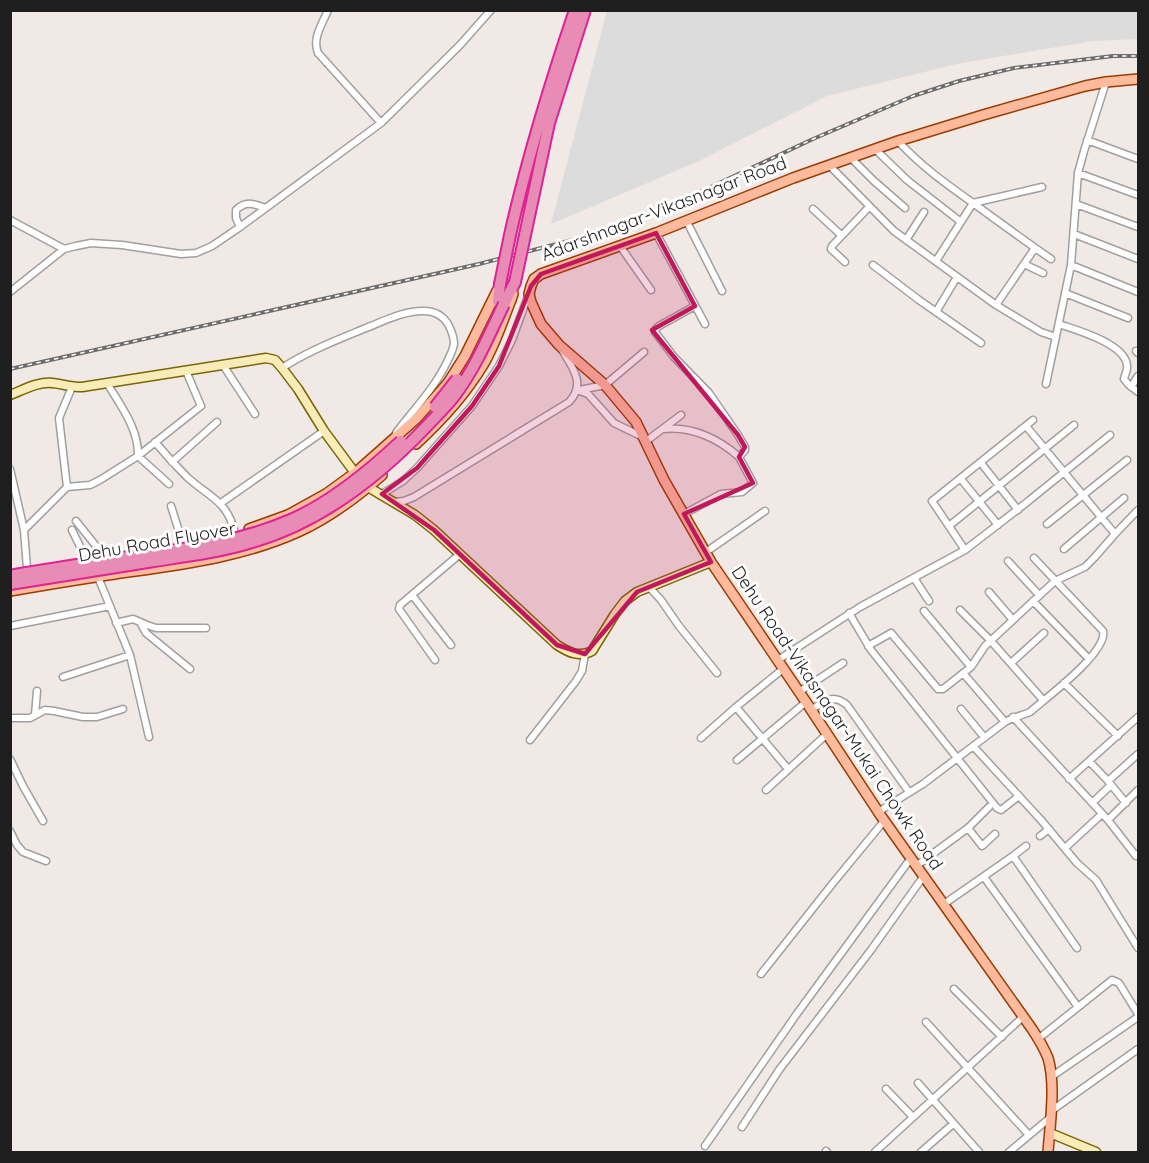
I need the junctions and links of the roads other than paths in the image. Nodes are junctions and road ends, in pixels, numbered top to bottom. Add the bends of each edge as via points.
1 (328, 10) edge
2 (491, 10) edge
3 (575, 10) edge
4 (585, 10) edge
5 (1138, 79) edge
6 (1106, 82) junction
7 (381, 123) junction
8 (1087, 140) junction
9 (898, 141) junction
10 (875, 149) junction
11 (851, 158) junction
12 (1138, 159) edge
13 (829, 165) junction
14 (1078, 173) junction
15 (1042, 187) dead end
16 (1138, 195) edge
17 (973, 203) junction
18 (1076, 204) junction
19 (869, 207) junction
20 (266, 208) junction
21 (904, 208) dead end
22 (813, 209) dead end
23 (924, 212) dead end
24 (10, 220) edge
25 (686, 220) junction
26 (961, 222) junction
27 (240, 227) junction
28 (1138, 228) edge
29 (656, 233) junction
30 (1074, 234) junction
31 (841, 235) junction
32 (906, 240) junction
33 (620, 246) junction
34 (1035, 248) junction
35 (64, 249) junction
36 (1052, 259) dead end
37 (1138, 259) edge
38 (936, 261) junction
39 (845, 262) dead end
40 (1024, 264) junction
41 (873, 265) dead end
42 (1071, 265) junction
43 (1043, 273) dead end
44 (957, 277) junction
45 (515, 282) junction
46 (500, 284) junction
47 (651, 290) dead end
48 (722, 291) dead end
49 (10, 292) edge
50 (1138, 292) edge
51 (1065, 293) junction
52 (529, 294) junction
53 (501, 303) junction
54 (996, 305) junction
55 (695, 306) junction
56 (936, 312) junction
57 (1128, 318) dead end
58 (705, 324) dead end
59 (1059, 324) junction
60 (1056, 337) junction
61 (981, 343) dead end
62 (559, 345) junction
63 (644, 352) dead end
64 (223, 365) junction
65 (282, 368) junction
66 (186, 371) junction
67 (1138, 376) edge
68 (107, 383) junction
69 (1046, 384) dead end
70 (604, 385) junction
71 (72, 387) junction
72 (1131, 387) junction
73 (577, 390) junction
74 (1138, 392) edge
75 (10, 395) edge
76 (255, 414) dead end
77 (681, 415) dead end
78 (1033, 420) dead end
79 (217, 422) dead end
80 (1074, 425) dead end
81 (1026, 426) junction
82 (663, 429) junction
83 (324, 430) junction
84 (1110, 435) dead end
85 (644, 440) junction
86 (155, 442) junction
87 (384, 447) junction
88 (1046, 450) junction
89 (138, 456) junction
90 (739, 457) junction
91 (1127, 460) dead end
92 (172, 462) junction
93 (981, 463) junction
94 (10, 469) edge
95 (1064, 472) junction
96 (355, 473) junction
97 (961, 479) junction
98 (169, 484) dead end
99 (999, 486) junction
100 (67, 487) junction
101 (368, 487) junction
102 (382, 495) junction
103 (1083, 495) junction
104 (1124, 498) dead end
105 (394, 501) junction
106 (980, 502) junction
107 (221, 503) junction
108 (171, 506) dead end
109 (1018, 510) junction
110 (1138, 510) edge
111 (765, 511) dead end
112 (684, 514) junction
113 (1102, 518) junction
114 (76, 521) dead end
115 (1047, 524) dead end
116 (998, 525) junction
117 (949, 526) junction
118 (24, 530) junction
119 (72, 530) dead end
120 (236, 533) junction
121 (1115, 534) junction
122 (183, 544) junction
123 (1064, 549) dead end
124 (965, 550) junction
125 (706, 552) junction
126 (460, 554) junction
127 (112, 555) junction
128 (1034, 558) dead end
129 (86, 559) junction
130 (1008, 561) dead end
131 (711, 562) junction
132 (27, 568) junction
133 (10, 571) edge
134 (10, 576) edge
135 (98, 576) junction
136 (914, 578) junction
137 (1055, 581) junction
138 (10, 584) edge
139 (649, 587) junction
140 (10, 591) edge
141 (989, 592) dead end
142 (412, 595) junction
143 (1039, 595) junction
144 (929, 601) dead end
145 (1033, 601) junction
146 (110, 606) junction
147 (960, 610) dead end
148 (924, 611) dead end
149 (849, 614) junction
150 (1013, 620) junction
151 (116, 622) junction
152 (139, 622) junction
153 (10, 626) edge
154 (206, 628) dead end
155 (1044, 633) dead end
156 (991, 641) junction
157 (451, 645) dead end
158 (868, 646) junction
159 (585, 654) junction
160 (130, 655) junction
161 (1089, 659) junction
162 (435, 660) dead end
163 (843, 663) dead end
164 (1011, 663) junction
165 (780, 664) junction
166 (971, 667) junction
167 (190, 669) dead end
168 (717, 673) dead end
169 (963, 674) junction
170 (63, 677) dead end
171 (1064, 684) junction
172 (37, 691) dead end
173 (799, 692) junction
174 (1043, 700) junction
175 (809, 706) junction
176 (736, 707) junction
177 (123, 709) dead end
178 (961, 709) dead end
179 (35, 715) junction
180 (1013, 717) junction
181 (1138, 717) edge
182 (10, 718) edge
183 (1005, 722) junction
184 (827, 735) junction
185 (1118, 736) junction
186 (149, 737) dead end
187 (984, 737) junction
188 (701, 738) dead end
189 (762, 738) junction
190 (530, 740) dead end
191 (974, 746) junction
192 (1138, 754) edge
193 (957, 758) junction
194 (10, 759) edge
195 (737, 760) dead end
196 (1089, 761) junction
197 (788, 769) junction
198 (1069, 779) junction
199 (1110, 783) junction
200 (766, 790) dead end
201 (1138, 790) edge
202 (909, 792) junction
203 (1019, 796) junction
204 (1092, 803) junction
205 (1126, 803) junction
206 (989, 807) dead end
207 (878, 812) junction
208 (1102, 814) junction
209 (1108, 820) junction
210 (43, 821) dead end
211 (884, 821) junction
212 (968, 828) junction
213 (1048, 829) junction
214 (11, 833) edge
215 (995, 834) dead end
216 (1040, 836) dead end
217 (1026, 846) dead end
218 (1065, 848) junction
219 (1138, 854) edge
220 (1013, 856) junction
221 (46, 861) dead end
222 (914, 862) junction
223 (923, 877) junction
224 (984, 878) junction
225 (944, 904) junction
226 (1077, 948) dead end
227 (1138, 948) edge
228 (761, 974) dead end
229 (954, 989) dead end
230 (1078, 1007) junction
231 (1024, 1016) junction
232 (1138, 1016) edge
233 (926, 1022) dead end
234 (1002, 1037) junction
235 (1038, 1039) junction
236 (1138, 1049) edge
237 (969, 1068) junction
238 (1051, 1077) junction
239 (918, 1083) dead end
240 (886, 1089) dead end
241 (933, 1100) junction
242 (1051, 1114) junction
243 (914, 1117) junction
244 (953, 1124) junction
245 (742, 1127) dead end
246 (1050, 1133) junction
247 (1029, 1135) junction
248 (705, 1146) dead end
249 (875, 1152) edge
250 (921, 1152) edge
251 (979, 1152) edge
252 (1009, 1152) edge
253 (1048, 1152) edge
254 (1096, 1152) edge

1 - 7 street via 316,40 318,54
2 - 7 street
3 - 46 highway, Dehu Road Flyover, bridge via 527,167
4 - 45 highway, Dehu Road Flyover, bridge via 549,123
5 - 6 main road, Adarshnagar-Vikasnagar Road
6 - 8 street
6 - 9 main road, Adarshnagar-Vikasnagar Road
7 - 20 street
8 - 12 street
8 - 14 street
9 - 10 main road, Adarshnagar-Vikasnagar Road
9 - 17 street via 922,166
10 - 11 main road, Adarshnagar-Vikasnagar Road
10 - 26 street via 915,187
11 - 13 main road, Adarshnagar-Vikasnagar Road
11 - 21 street
13 - 19 street
13 - 25 main road, Adarshnagar-Vikasnagar Road
14 - 16 street
14 - 18 street
15 - 17 street
17 - 26 street
17 - 34 street
18 - 28 street
18 - 30 street
19 - 31 street
19 - 32 street
20 - 27 street
20 - 27 street via 247,203 241,206 236,210
22 - 31 street
23 - 32 street
24 - 35 street
25 - 29 main road, Adarshnagar-Vikasnagar Road
25 - 48 street
26 - 38 street
27 - 35 street via 196,253 91,243
29 - 33 main road, Adarshnagar-Vikasnagar Road
29 - 55 street
30 - 37 street
30 - 42 street
31 - 39 street via 831,249
32 - 38 street
33 - 47 street
33 - 52 main road, Adarshnagar-Vikasnagar Road via 541,274 534,279
34 - 36 street
34 - 40 street
35 - 49 street
38 - 44 street
40 - 43 street
40 - 54 street
41 - 56 street
42 - 50 street
42 - 51 street
44 - 54 street
44 - 56 street
45 - 53 highway, Dehu Road Flyover
45 - 101 main road via 493,345 464,394 437,425
46 - 53 highway, Dehu Road Flyover
46 - 87 main road via 448,383
51 - 57 street
51 - 59 street
52 - 62 main road via 541,324
52 - 102 street via 499,366 472,406 417,468
53 - 134 highway, Dehu Road Flyover, bridge via 475,351 441,400 395,447 324,502 265,530 235,538
53 - 138 highway, Dehu Road Flyover, bridge via 477,360 448,403 391,460 317,516 254,542 220,550
54 - 60 street
55 - 58 street
55 - 90 street via 655,332 709,393 738,435 745,447
56 - 61 street
59 - 60 street
59 - 72 street via 1103,341 1121,354 1127,367 1124,379
60 - 69 street
62 - 70 main road
62 - 73 street via 574,371
63 - 70 street
64 - 65 street via 270,358
64 - 66 street
64 - 76 street
65 - 83 street
65 - 87 street via 315,349 397,316 424,311 440,315 453,335 449,357 421,403
66 - 68 street
66 - 86 street via 201,406
67 - 72 street
68 - 71 street
68 - 89 street via 133,430
70 - 73 street
70 - 85 main road via 636,422
71 - 75 street via 44,382
71 - 100 street via 59,418
72 - 74 street
73 - 85 street via 588,394 614,423
73 - 105 street via 563,407 471,463 414,497
77 - 82 street
78 - 81 street
79 - 92 street
80 - 88 street
81 - 88 street
81 - 93 street
82 - 85 street
82 - 90 street via 706,435
83 - 96 street
83 - 107 street
84 - 95 street
85 - 112 main road
86 - 89 street
86 - 92 street
87 - 96 main road
88 - 95 street
88 - 99 street
89 - 98 street
89 - 100 street via 90,485
90 - 112 street via 753,483 742,492 721,494
91 - 103 street
92 - 107 street
93 - 97 street
93 - 99 street
94 - 118 street
95 - 103 street
95 - 109 street
96 - 101 street
96 - 120 main road via 303,508
97 - 106 street
97 - 117 street via 932,501
99 - 106 street
99 - 109 street
100 - 118 street
101 - 102 street
101 - 135 main road via 317,522 259,546 201,561
102 - 105 street
103 - 113 street
103 - 115 street
104 - 113 street
105 - 126 street
106 - 116 street
106 - 117 street
107 - 120 street
108 - 122 street
109 - 116 street
110 - 121 street
111 - 125 street
112 - 125 main road
113 - 121 street
113 - 123 street
114 - 127 street via 96,546
116 - 124 street
117 - 124 street
118 - 132 street
119 - 129 street
120 - 122 main road
121 - 137 street via 1085,567
122 - 127 main road
124 - 136 street
125 - 131 main road
126 - 142 street
126 - 159 street via 557,645
127 - 129 main road
128 - 137 street
129 - 132 main road
130 - 143 street
131 - 139 street, Dehu Road-Vikasnagar-Mukai Chowk Road
131 - 165 main road, Dehu Road-Vikasnagar-Mukai Chowk Road
132 - 133 main road
135 - 140 main road
135 - 146 street
136 - 144 street
136 - 149 street
137 - 143 street
137 - 161 street via 1104,631 1104,639
139 - 159 street, Dehu Road-Vikasnagar-Mukai Chowk Road via 625,601 592,651
139 - 168 street
141 - 150 street
142 - 157 street
142 - 162 street via 399,609
143 - 145 street
145 - 150 street
145 - 161 street
146 - 151 street
146 - 153 street
147 - 156 street
148 - 166 street
149 - 158 street
149 - 165 street
150 - 156 street
151 - 152 street
151 - 160 street
152 - 154 street via 166,628
152 - 167 street via 146,633
155 - 164 street
156 - 164 street
156 - 166 street
158 - 169 street via 891,633 938,689
158 - 193 street
159 - 190 street via 576,681
160 - 170 street
160 - 186 street
161 - 171 street
163 - 173 street
164 - 174 street
165 - 173 main road, Dehu Road-Vikasnagar-Mukai Chowk Road
165 - 176 street
166 - 169 street
169 - 183 street
171 - 174 street
171 - 185 street
172 - 179 street
173 - 175 main road, Dehu Road-Vikasnagar-Mukai Chowk Road
174 - 180 street via 1030,712
175 - 184 main road, Dehu Road-Vikasnagar-Mukai Chowk Road
175 - 189 street
175 - 202 street via 832,698 847,705
176 - 188 street
176 - 189 street
177 - 179 street via 98,717 45,710
178 - 187 street
179 - 182 street
180 - 183 street
180 - 198 street
181 - 185 street
183 - 187 street
184 - 197 street
184 - 207 main road, Dehu Road-Vikasnagar-Mukai Chowk Road
185 - 196 street
187 - 191 street
189 - 195 street
189 - 197 street
191 - 193 street
191 - 203 street
192 - 199 street
193 - 202 street
193 - 203 street via 999,810
194 - 210 street
196 - 198 street
196 - 199 street
197 - 200 street
198 - 204 street
199 - 204 street
199 - 205 street
201 - 205 street
202 - 207 street
203 - 213 street
204 - 208 street
205 - 209 street
206 - 212 street
207 - 211 main road, Dehu Road-Vikasnagar-Mukai Chowk Road
208 - 209 street
208 - 218 street
209 - 219 street
211 - 222 main road, Dehu Road-Vikasnagar-Mukai Chowk Road
211 - 228 street
212 - 215 street via 982,846
212 - 222 street
213 - 216 street
213 - 218 street
214 - 221 street via 23,852
217 - 220 street
218 - 227 street via 1096,880
220 - 224 street
220 - 226 street
222 - 223 main road, Dehu Road-Vikasnagar-Mukai Chowk Road
222 - 248 street via 796,1015
223 - 225 main road, Dehu Road-Vikasnagar-Mukai Chowk Road
223 - 245 street
224 - 225 street
224 - 230 street
225 - 231 main road, Dehu Road-Vikasnagar-Mukai Chowk Road
229 - 234 street
230 - 232 street via 1112,981 1119,983
230 - 235 street
231 - 234 street
231 - 235 main road, Dehu Road-Vikasnagar-Mukai Chowk Road
232 - 238 street
233 - 237 street
234 - 237 street
235 - 238 main road, Dehu Road-Vikasnagar-Mukai Chowk Road
236 - 242 street
237 - 241 street
237 - 247 street
238 - 242 main road, Dehu Road-Vikasnagar-Mukai Chowk Road
239 - 241 street
240 - 243 street
241 - 243 street
241 - 244 street
242 - 246 main road, Dehu Road-Vikasnagar-Mukai Chowk Road
242 - 247 street
243 - 249 street
244 - 250 street
244 - 251 street
246 - 253 main road, Dehu Road-Vikasnagar-Mukai Chowk Road
246 - 254 street
247 - 252 street

